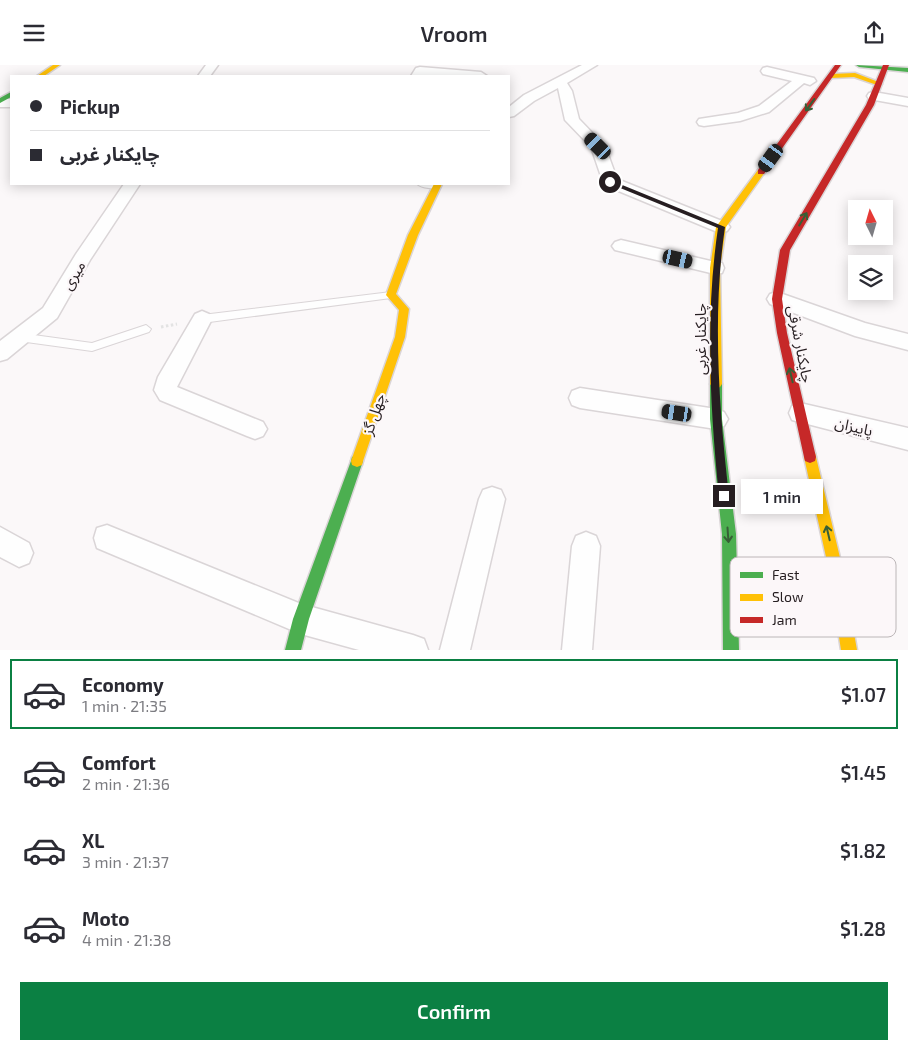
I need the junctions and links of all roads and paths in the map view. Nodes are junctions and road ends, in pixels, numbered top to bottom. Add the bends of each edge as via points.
1 (58, 65) edge
2 (591, 65) edge
3 (838, 65) edge
4 (859, 65) edge
5 (886, 66) edge
6 (908, 70) edge
7 (767, 71) dead end
8 (42, 75) edge
9 (418, 75) edge
10 (469, 75) edge
11 (802, 79) junction
12 (828, 80) junction
13 (560, 82) junction
14 (877, 89) junction
15 (510, 96) edge
16 (525, 101) junction
17 (908, 102) edge
18 (510, 112) edge
19 (704, 122) dead end
20 (131, 185) edge
21 (436, 185) edge
22 (721, 227) junction
23 (621, 246) dead end
24 (715, 268) junction
25 (391, 295) junction
26 (777, 299) junction
27 (202, 319) joint
28 (146, 329) dead end
29 (19, 337) junction
30 (908, 342) edge
31 (0, 353) edge
32 (580, 398) dead end
33 (800, 413) junction
34 (716, 419) junction
35 (255, 429) dead end
36 (908, 439) edge
37 (492, 499) dead end
38 (107, 539) dead end
39 (586, 546) dead end
40 (833, 557) edge
41 (730, 592) edge
42 (301, 619) junction
43 (731, 637) edge
44 (847, 637) edge
45 (293, 650) edge
46 (413, 650) edge
47 (455, 650) edge
48 (577, 650) edge
49 (731, 650) edge
50 (849, 650) edge

1 - 8 main road
2 - 13 street
3 - 12 main road, چایکنار غربی
4 - 5 main road
5 - 6 main road
5 - 14 main road, چایکنار شرقی
7 - 11 street
9 - 10 street via 420,71
11 - 12 street
11 - 19 street via 764,109 740,117
12 - 14 main road via 850,75 871,79
12 -> 22 main road, چایکنار غربی
13 - 16 street
13 - 22 street via 566,91 572,120 598,146 610,182
14 - 17 street
26 -> 14 main road, چایکنار شرقی via 785,250
15 - 16 street
16 - 18 street
20 - 29 street, میری via 50,313
21 - 25 main road
22 - 24 main road, چایکنار غربی
23 - 24 street
24 - 34 main road, چایکنار غربی
25 - 27 lane
25 - 42 main road, چهل گز via 404,309 400,337
26 - 30 street via 862,331
33 -> 26 main road, چایکنار شرقی
27 - 35 street via 166,383 166,390
28 - 29 lane via 92,347
29 - 31 street, میری
32 - 34 street
33 - 36 street, پاییزان
40 -> 33 main road, چایکنار شرقی
34 -> 41 main road, چایکنار غربی via 729,534
37 - 47 street
38 - 42 street
39 - 48 street
42 - 45 main road, چهل گز
42 - 46 street
43 -> 49 main road, چایکنار غربی
50 -> 44 main road, چایکنار شرقی

